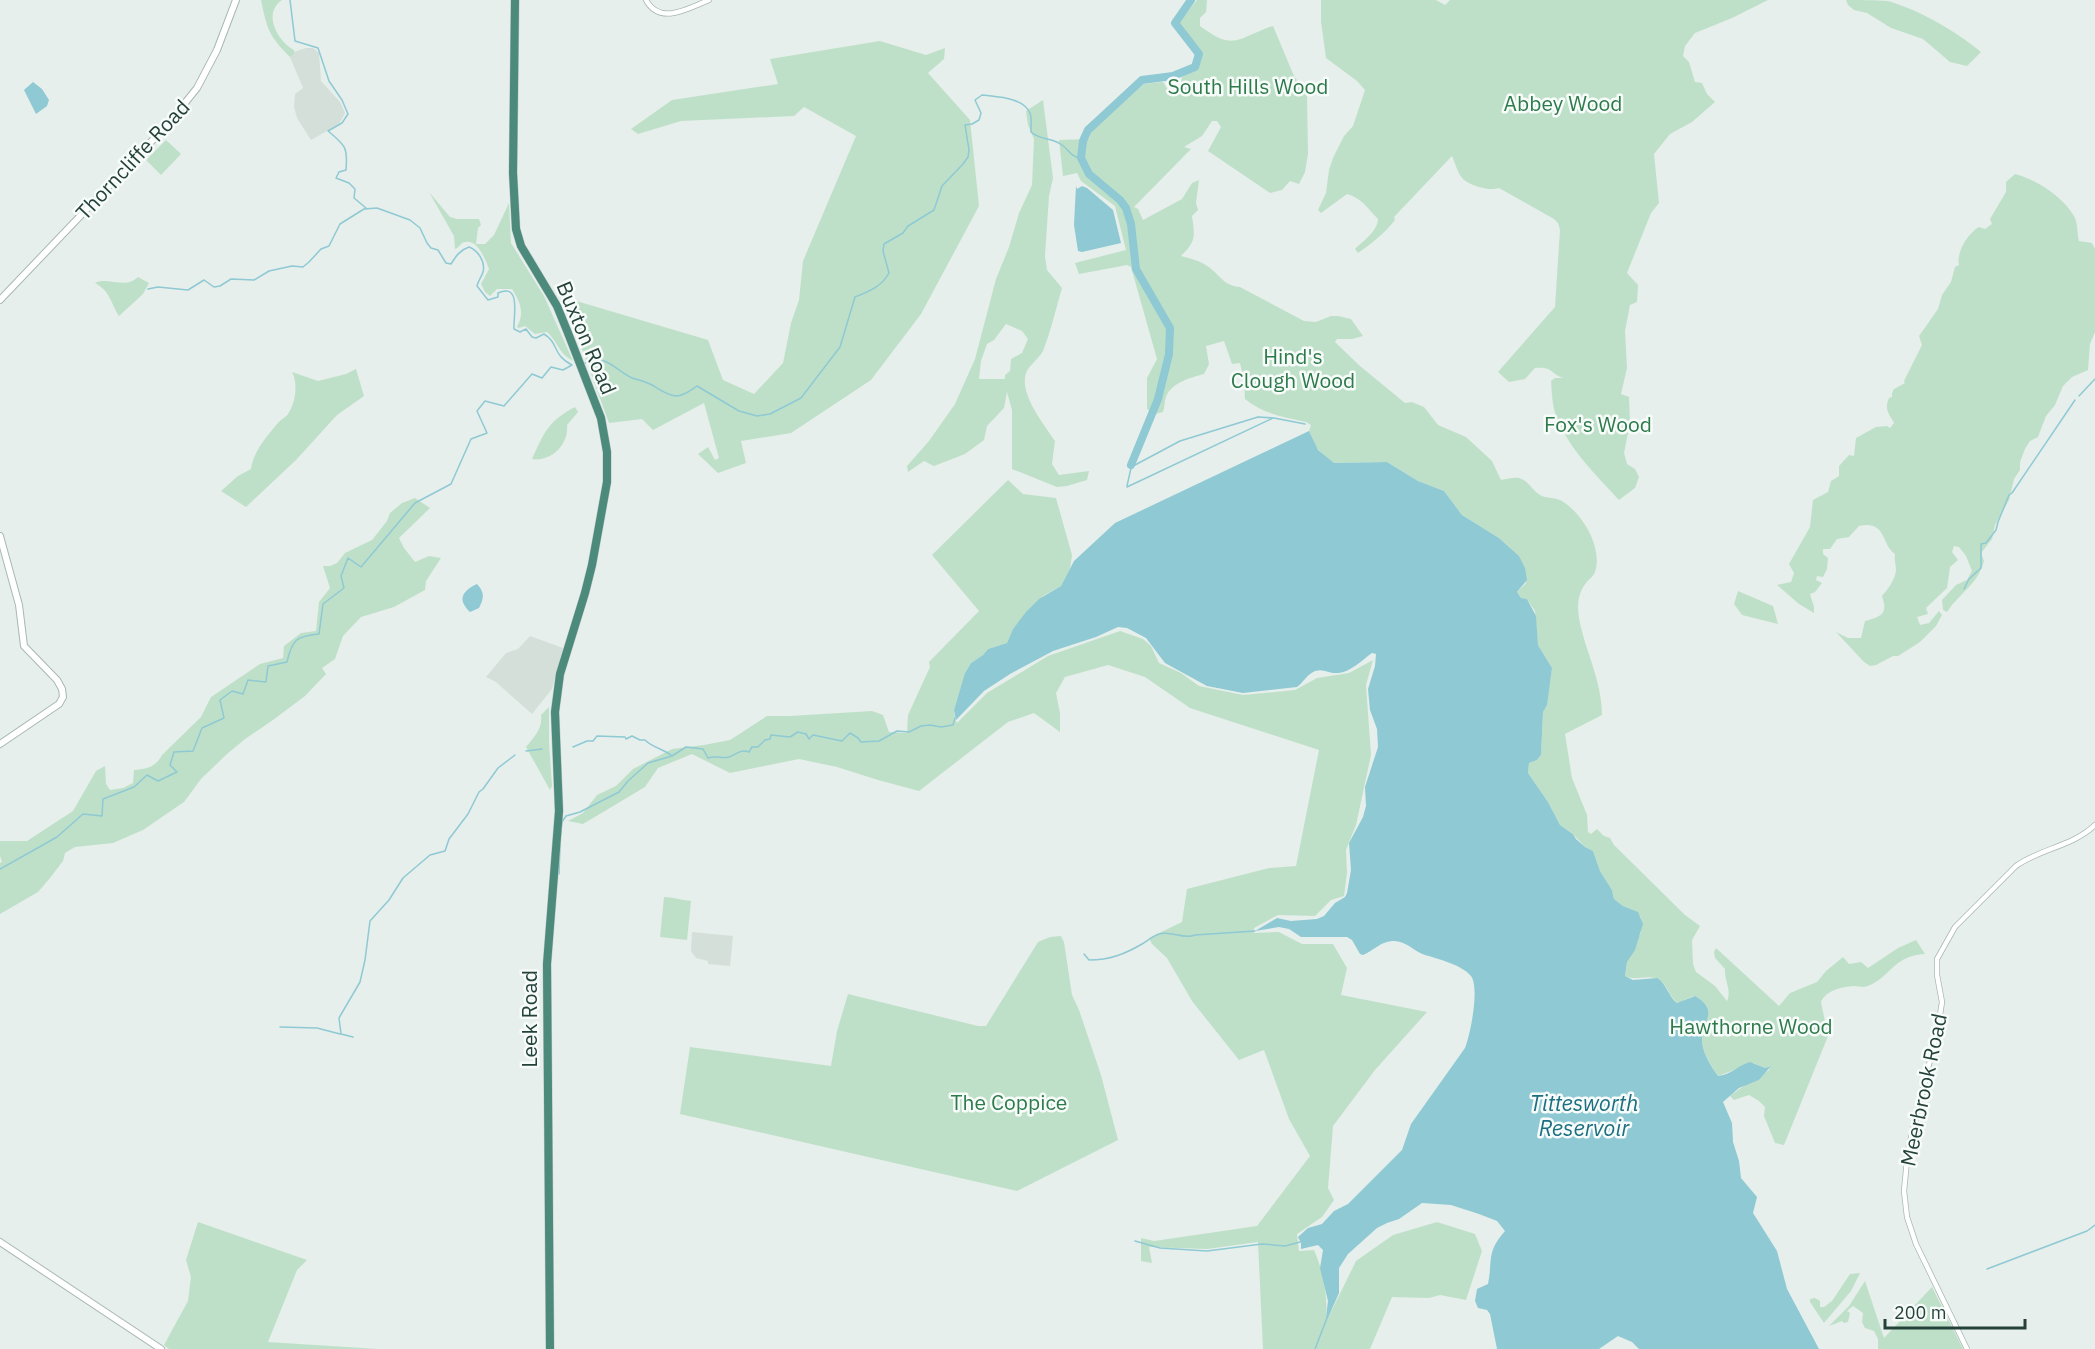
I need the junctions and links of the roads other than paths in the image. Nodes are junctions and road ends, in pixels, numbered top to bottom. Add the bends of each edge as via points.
1 (236, 0) edge
2 (515, 0) edge
3 (646, 0) edge
4 (709, 0) edge
5 (0, 300) edge
6 (0, 536) edge
7 (558, 690) joint
8 (0, 744) edge
9 (2095, 825) edge
10 (0, 1242) edge
11 (161, 1349) edge
12 (550, 1349) edge
13 (1967, 1349) edge

1 - 5 street, Thorncliffe Road via 197,88 170,123
2 - 7 highway, Buxton Road via 516,230 521,246 557,306 601,418 607,452 607,482 592,565
3 - 4 street via 665,14
6 - 8 street via 19,604 24,646 60,684 63,697 59,704
7 - 12 highway, Leek Road via 555,740 559,811 547,976
9 - 13 street, Meerbrook Road via 2083,836 2016,866 1955,927 1937,960 1942,1002 1908,1150 1904,1205 1913,1236
10 - 11 street

